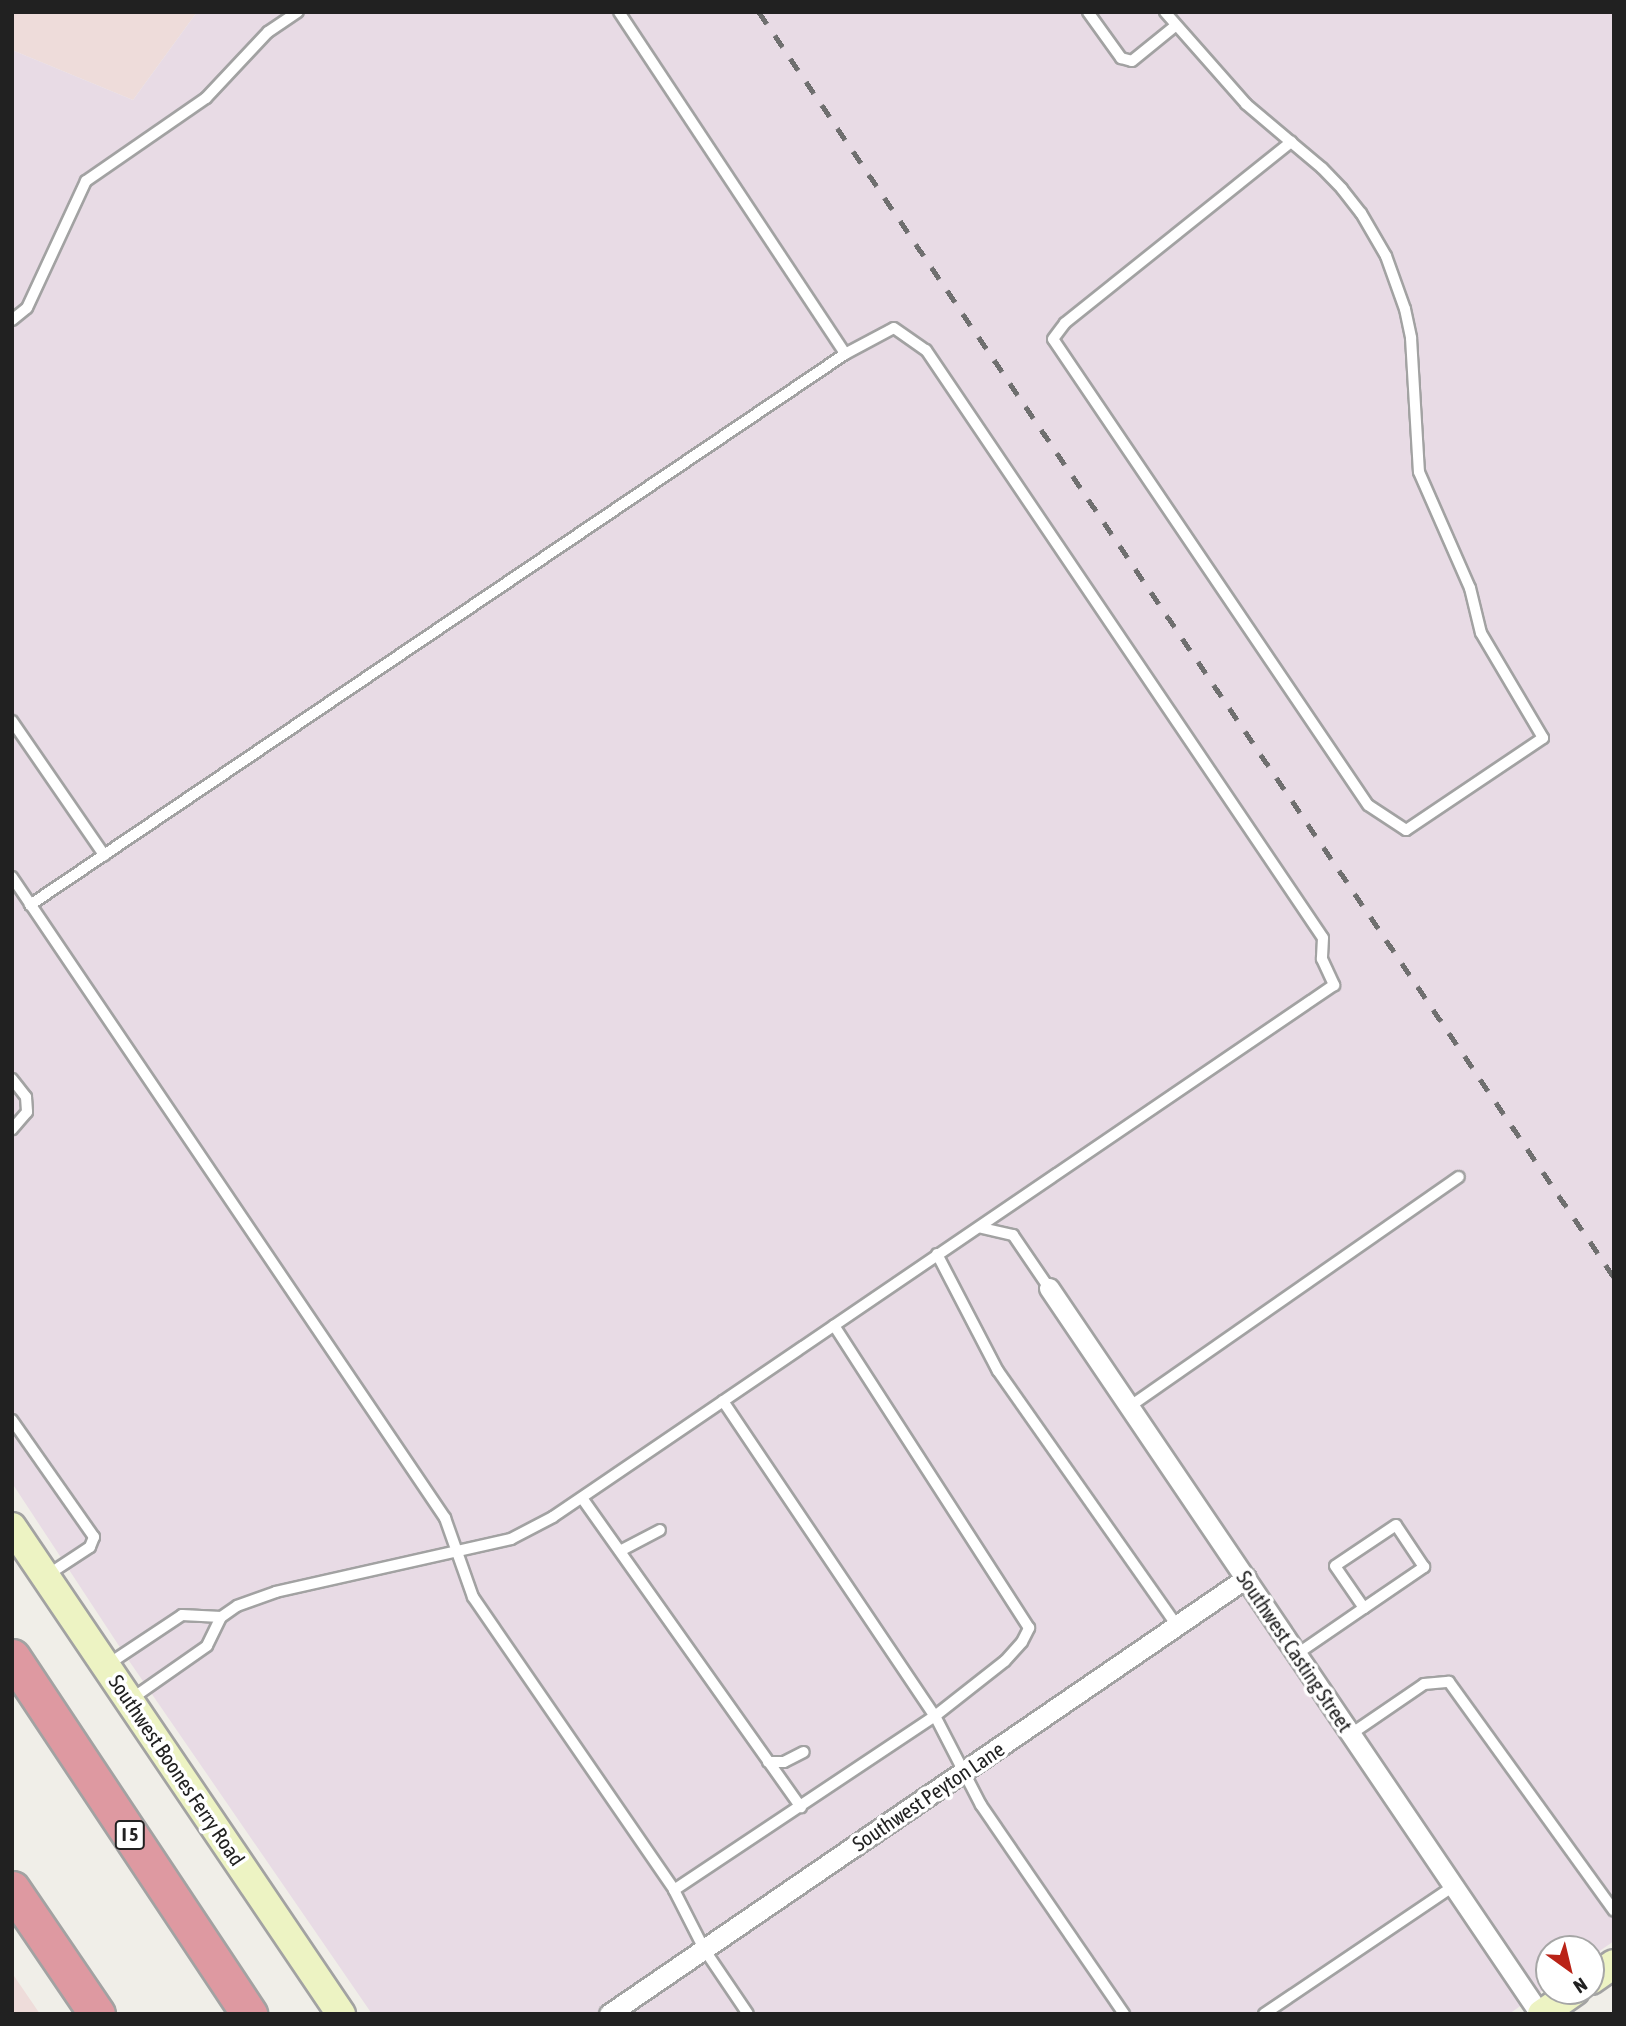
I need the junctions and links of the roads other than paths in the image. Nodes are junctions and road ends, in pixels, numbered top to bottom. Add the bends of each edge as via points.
1 (298, 12) edge
2 (620, 12) edge
3 (1088, 12) edge
4 (1165, 12) edge
5 (1175, 26) junction
6 (1291, 142) junction
7 (12, 320) edge
8 (845, 354) junction
9 (12, 721) edge
10 (104, 855) junction
11 (12, 877) edge
12 (30, 905) junction
13 (12, 1079) edge
14 (12, 1129) edge
15 (1460, 1177) dead end
16 (982, 1228) junction
17 (937, 1254) junction
18 (1049, 1288) joint
19 (834, 1325) junction
20 (723, 1401) junction
21 (1129, 1407) junction
22 (12, 1420) edge
23 (582, 1497) junction
24 (12, 1527) edge
25 (660, 1530) dead end
26 (456, 1551) junction
27 (620, 1551) junction
28 (46, 1576) junction
29 (1245, 1578) junction
30 (1364, 1608) junction
31 (221, 1617) junction
32 (1177, 1626) junction
33 (1297, 1654) junction
34 (12, 1657) edge
35 (106, 1665) junction
36 (130, 1700) junction
37 (934, 1716) junction
38 (1351, 1734) junction
39 (804, 1752) dead end
40 (768, 1762) junction
41 (964, 1772) junction
42 (801, 1807) junction
43 (1454, 1886) junction
44 (12, 1889) edge
45 (674, 1890) junction
46 (1614, 1911) edge
47 (704, 1949) junction
48 (97, 2014) edge
49 (249, 2014) edge
50 (341, 2014) edge
51 (609, 2014) edge
52 (748, 2014) edge
53 (1124, 2014) edge
54 (1264, 2014) edge
55 (1541, 2014) edge

1 - 7 lane via 268,32 206,98 86,181 27,308
2 - 8 lane
3 - 5 lane via 1121,58 1132,61
4 - 5 lane
5 - 6 lane via 1246,104
6 - 6 lane via 1342,189 1385,256 1411,338 1419,472 1470,588 1481,633 1543,738 1406,830 1368,805 1053,339 1065,323
8 - 10 lane
8 - 16 lane via 894,328 926,350 1323,938 1322,959 1334,985
9 - 10 lane
10 - 12 lane
11 - 12 lane
12 - 26 lane via 445,1518
13 - 14 lane via 26,1097 27,1112
15 - 21 lane
16 - 17 lane
16 - 18 lane via 1013,1236
17 - 19 lane
17 - 32 lane via 998,1371
18 - 21 street, Southwest Casting Street
19 - 20 lane
19 - 37 lane via 1029,1628 1005,1661
20 - 23 lane
20 - 37 lane
21 - 29 street, Southwest Casting Street
22 - 28 lane via 94,1537 90,1547
23 - 26 lane via 511,1539
23 - 27 lane
24 - 28 street, Southwest Boones Ferry Road
25 - 27 lane
26 - 31 lane via 276,1592
26 - 45 lane via 473,1597
27 - 40 lane
28 - 35 street, Southwest Boones Ferry Road
29 - 32 street, Southwest Peyton Lane
29 - 33 street, Southwest Casting Street
30 - 30 lane via 1424,1567 1396,1525 1335,1566
30 - 33 lane
31 - 35 lane via 182,1615
31 - 36 lane via 207,1646
32 - 41 street, Southwest Peyton Lane
33 - 38 street, Southwest Casting Street
34 - 49 highway, I 5
35 - 36 street, Southwest Boones Ferry Road
36 - 50 street, Southwest Boones Ferry Road
37 - 41 lane
37 - 42 lane
38 - 43 street, Southwest Casting Street
38 - 46 lane via 1423,1684 1449,1682
39 - 40 lane via 784,1762
40 - 42 lane
41 - 47 street, Southwest Peyton Lane
41 - 53 lane via 981,1805
42 - 45 lane
43 - 54 lane
43 - 55 street, Southwest Casting Street
44 - 48 highway
45 - 47 lane
47 - 51 street, Southwest Peyton Lane
47 - 52 lane

